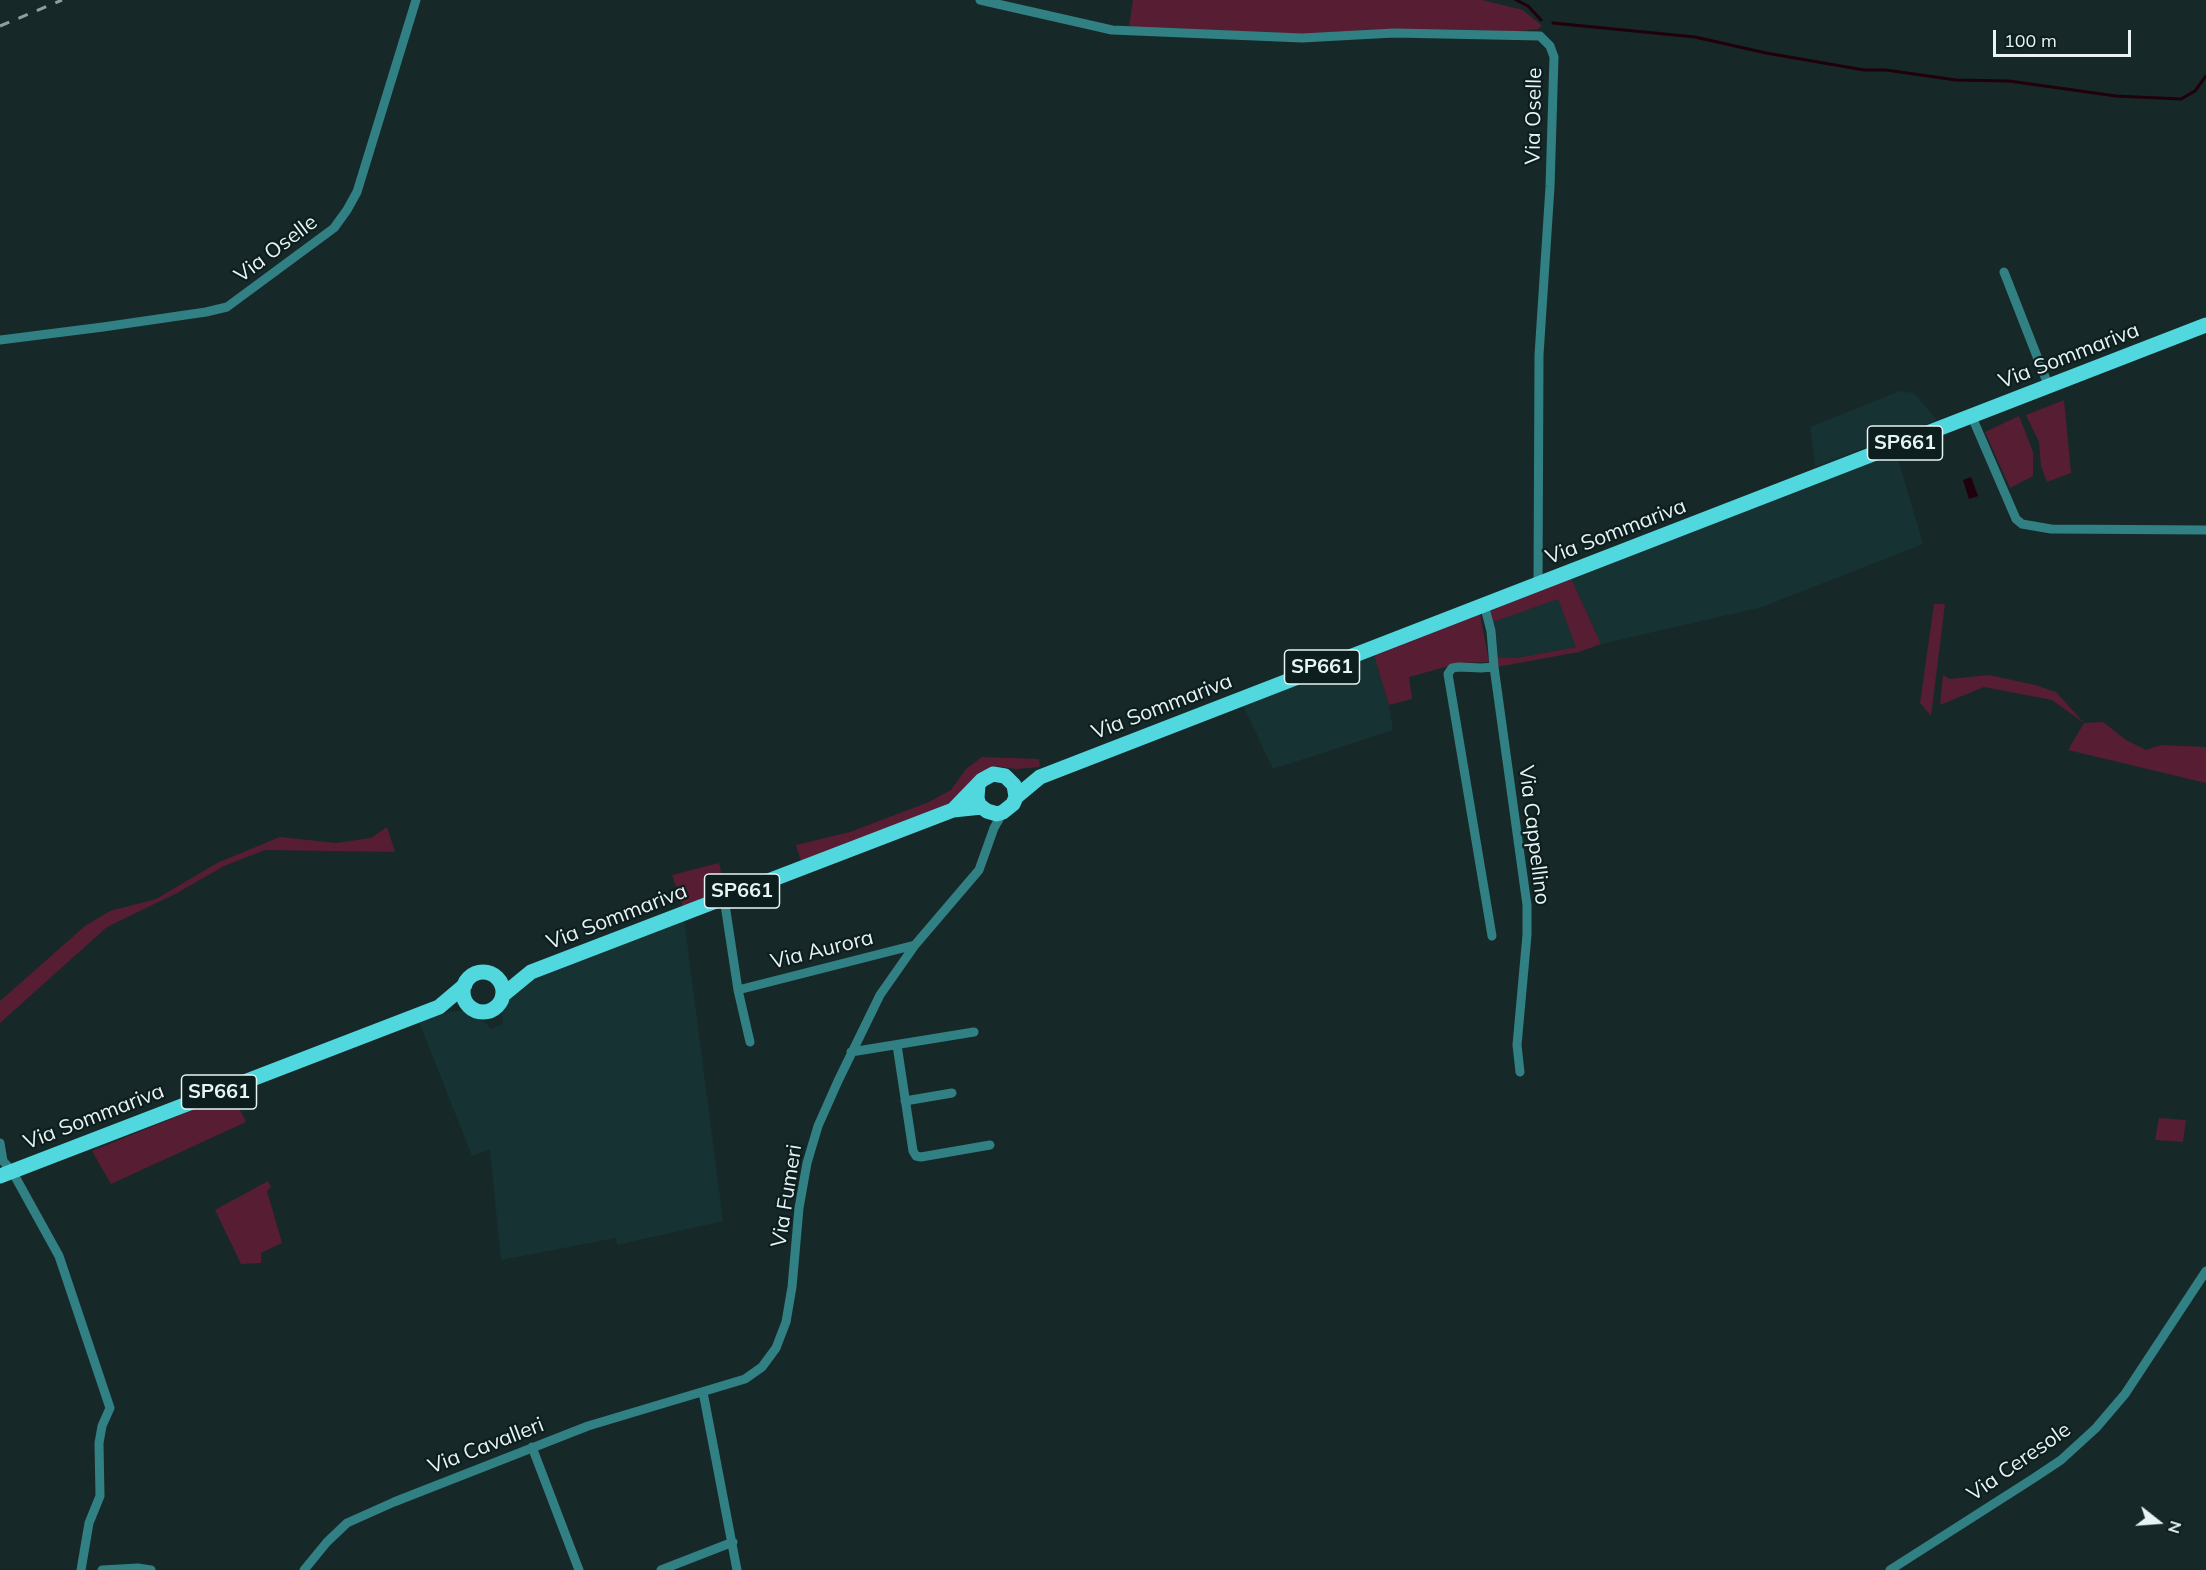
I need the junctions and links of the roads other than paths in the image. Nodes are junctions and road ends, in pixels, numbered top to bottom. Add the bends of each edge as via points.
1 (416, 0) edge
2 (980, 0) edge
3 (2004, 272) dead end
4 (2206, 325) edge
5 (0, 340) edge
6 (2049, 387) junction
7 (1972, 417) junction
8 (2206, 530) edge
9 (1538, 585) junction
10 (1484, 604) junction
11 (1494, 667) junction
12 (1040, 777) junction
13 (1007, 778) junction
14 (978, 785) junction
15 (1016, 797) junction
16 (984, 809) junction
17 (953, 810) junction
18 (1003, 812) junction
19 (994, 828) junction
20 (724, 898) junction
21 (1491, 936) dead end
22 (915, 945) junction
23 (531, 972) junction
24 (492, 974) junction
25 (465, 985) junction
26 (738, 990) junction
27 (503, 995) junction
28 (439, 1007) junction
29 (472, 1008) junction
30 (974, 1032) dead end
31 (750, 1042) dead end
32 (897, 1045) junction
33 (851, 1052) junction
34 (1520, 1072) dead end
35 (952, 1094) dead end
36 (905, 1101) junction
37 (0, 1143) edge
38 (990, 1146) dead end
39 (6, 1174) edge
40 (2206, 1271) edge
41 (703, 1392) junction
42 (532, 1447) junction
43 (733, 1542) junction
44 (81, 1570) edge
45 (102, 1570) edge
46 (151, 1570) edge
47 (304, 1570) edge
48 (579, 1570) edge
49 (662, 1570) edge
50 (737, 1570) edge
51 (1890, 1570) edge

1 - 5 street, Via Oselle via 357,192 334,228 227,307
2 - 9 street, Via Oselle via 1112,30 1302,38 1394,33 1540,36 1550,46 1554,57 1551,180 1539,355
3 - 6 street
4 - 6 main road, Via Sommariva / SP661
6 - 7 main road, Via Sommariva / SP661
7 - 8 street via 2016,519 2022,524 2051,529
7 - 9 main road, Via Sommariva / SP661
9 - 10 main road, Via Sommariva / SP661
10 - 11 street, Via Cappellino
10 - 12 main road, Via Sommariva / SP661
11 - 21 street via 1452,668 1448,674
11 - 34 street, Via Cappellino via 1527,904 1517,1045
12 - 13 main road, Via Sommariva / SP661
12 - 15 main road, Via Sommariva / SP661
13 - 14 main road via 993,774
13 - 15 main road via 1014,784
14 - 16 main road via 977,798
14 - 17 main road, Via Sommariva / SP661
15 - 18 main road
16 - 17 main road, Via Sommariva / SP661
16 - 18 main road
16 - 19 street
17 - 20 main road, Via Sommariva / SP661
18 - 19 street, Via Fumeri
19 - 22 street, Via Fumeri via 979,870
20 - 23 main road, Via Sommariva / SP661
20 - 26 street
22 - 26 street, Via Aurora
22 - 33 street, Via Fumeri via 880,995
23 - 24 main road, Via Sommariva / SP661
23 - 27 main road, Via Sommariva / SP661
24 - 25 main road via 473,975
24 - 27 main road via 501,982
25 - 28 main road, Via Sommariva / SP661
25 - 29 main road via 464,998
26 - 31 street
27 - 29 main road via 491,1010
28 - 29 main road, Via Sommariva / SP661
28 - 39 main road, Via Sommariva / SP661
30 - 32 street
32 - 33 street
32 - 36 street
33 - 41 street, Via Fumeri via 818,1126 807,1163 792,1287 786,1322 776,1348 762,1367 745,1379
35 - 36 street
36 - 38 street via 916,1156
37 - 39 street
39 - 44 street via 59,1256 110,1408 99,1443 100,1496 89,1523
40 - 51 street, Via Ceresole via 2125,1394 2096,1428 2061,1460
41 - 42 street, Via Cavalleri
41 - 43 street
42 - 47 street, Via Cavalleri via 347,1523
42 - 48 street
43 - 49 street
43 - 50 street
45 - 46 street

